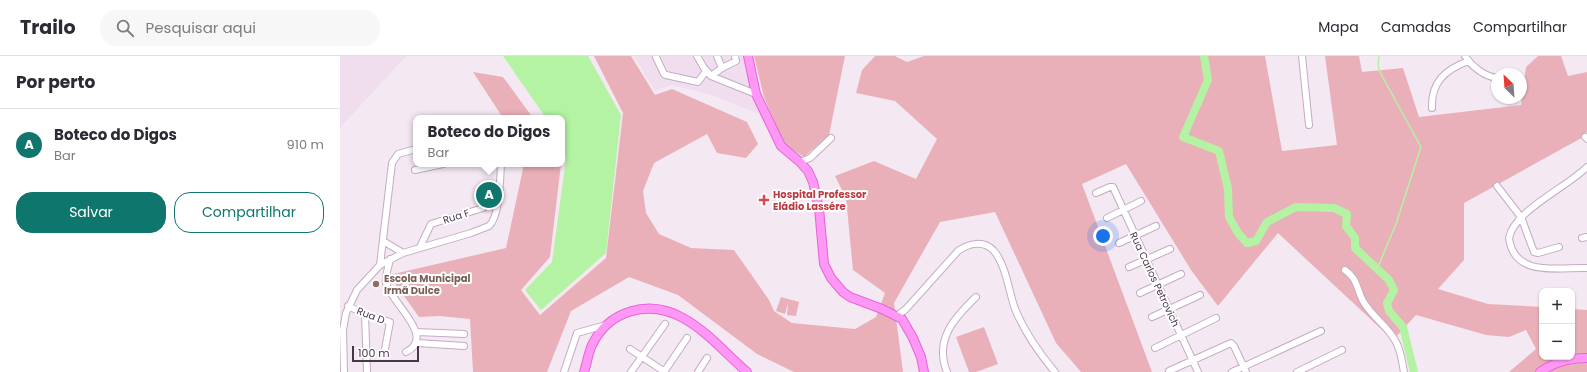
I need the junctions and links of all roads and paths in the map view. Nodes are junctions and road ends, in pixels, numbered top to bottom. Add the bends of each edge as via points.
1 (697, 56) edge
2 (717, 56) edge
3 (735, 56) edge
4 (748, 56) edge
5 (1302, 56) edge
6 (656, 57) dead end
7 (1467, 58) edge
8 (722, 68) junction
9 (706, 71) junction
10 (711, 76) junction
11 (1491, 76) edge
12 (756, 94) junction
13 (1432, 108) dead end
14 (1309, 125) dead end
15 (831, 138) dead end
16 (413, 151) edge
17 (810, 158) junction
18 (800, 162) junction
19 (429, 167) edge
20 (501, 167) edge
21 (1587, 168) edge
22 (415, 170) dead end
23 (807, 170) junction
24 (1497, 186) dead end
25 (1096, 193) dead end
26 (1141, 201) dead end
27 (483, 208) dead end
28 (1122, 210) junction
29 (1522, 216) junction
30 (1107, 218) dead end
31 (1156, 226) dead end
32 (1134, 235) junction
33 (383, 241) junction
34 (1119, 243) dead end
35 (420, 247) junction
36 (1559, 247) dead end
37 (1170, 249) dead end
38 (403, 253) junction
39 (390, 259) junction
40 (1146, 260) junction
41 (380, 265) junction
42 (1129, 267) dead end
43 (1587, 268) edge
44 (1344, 270) dead end
45 (1181, 274) dead end
46 (1159, 285) junction
47 (1140, 293) dead end
48 (1200, 295) dead end
49 (976, 297) dead end
50 (348, 306) junction
51 (1169, 310) junction
52 (365, 314) junction
53 (1152, 317) dead end
54 (899, 318) junction
55 (1216, 318) dead end
56 (665, 324) dead end
57 (606, 325) junction
58 (1321, 331) dead end
59 (417, 332) junction
60 (464, 334) dead end
61 (1181, 335) junction
62 (687, 338) dead end
63 (417, 343) junction
64 (464, 346) dead end
65 (1155, 348) dead end
66 (386, 349) dead end
67 (630, 349) dead end
68 (1342, 350) dead end
69 (406, 352) dead end
70 (642, 357) junction
71 (708, 358) dead end
72 (1587, 358) edge
73 (1193, 360) junction
74 (342, 364) edge
75 (1245, 369) edge
76 (1169, 371) edge
77 (344, 372) edge
78 (367, 372) edge
79 (564, 372) edge
80 (584, 372) edge
81 (631, 372) edge
82 (664, 372) edge
83 (698, 372) edge
84 (747, 372) edge
85 (924, 372) edge
86 (947, 372) edge
87 (1055, 372) edge
88 (1198, 372) edge
89 (1232, 372) edge
90 (1298, 372) edge
91 (1404, 372) edge
92 (1540, 372) edge

1 - 9 street
2 - 8 street
3 - 8 street via 736,61
4 - 12 main road
5 - 14 street
6 - 9 street via 666,75 698,82
7 - 11 street via 1474,67
7 - 13 street via 1439,80 1433,90
8 - 10 street
9 - 10 street
10 - 12 street
12 - 18 main road via 781,146
15 - 17 street
16 - 33 street via 398,154 392,163
17 - 18 street
17 - 23 street
18 - 23 main road
19 - 22 street
20 - 35 street via 493,223 482,229
21 - 29 street
23 - 54 main road via 815,187 824,264 831,278 850,297
24 - 29 street
25 - 28 street, Rua Carlos Petrovich via 1112,188
26 - 28 street
27 - 35 street, Rua F via 431,224
28 - 30 street
28 - 32 street, Rua Carlos Petrovich
29 - 36 street via 1534,252
29 - 43 street via 1512,228 1509,238 1518,258 1524,263 1543,268
31 - 32 street
32 - 34 street
32 - 40 street, Rua Carlos Petrovich
33 - 38 street
33 - 41 street
35 - 38 street
37 - 40 street
38 - 39 street
39 - 41 street
39 - 59 street via 387,284 394,299
40 - 42 street
40 - 46 street, Rua Carlos Petrovich
41 - 50 street via 357,290
44 - 91 street via 1352,275 1369,310 1391,333 1401,354
45 - 46 street
46 - 47 street
46 - 51 street, Rua Carlos Petrovich
48 - 51 street
49 - 86 street via 960,312 946,333 943,350
50 - 52 street, Rua D
50 - 74 street via 343,330
51 - 53 street
51 - 61 street, Rua Carlos Petrovich
52 - 66 street, Rua D via 390,322
52 - 78 street
54 - 85 main road via 913,338
54 - 87 street via 958,251 968,245 986,245 998,257 1016,310 1028,335
55 - 61 street
56 - 70 street
57 - 79 street via 577,333
57 - 80 main road via 592,346
57 - 84 main road via 623,314 638,309 678,316 690,322
58 - 75 street
59 - 60 street
59 - 63 street
61 - 65 street
61 - 73 street, Rua Carlos Petrovich
62 - 82 street
63 - 64 street
63 - 69 street
67 - 70 street
68 - 90 street
70 - 81 street
70 - 82 street
71 - 83 street
72 - 92 main road via 1559,363
73 - 75 street via 1233,343
73 - 76 street
73 - 88 street, Rua Carlos Petrovich
74 - 77 street
75 - 89 street

